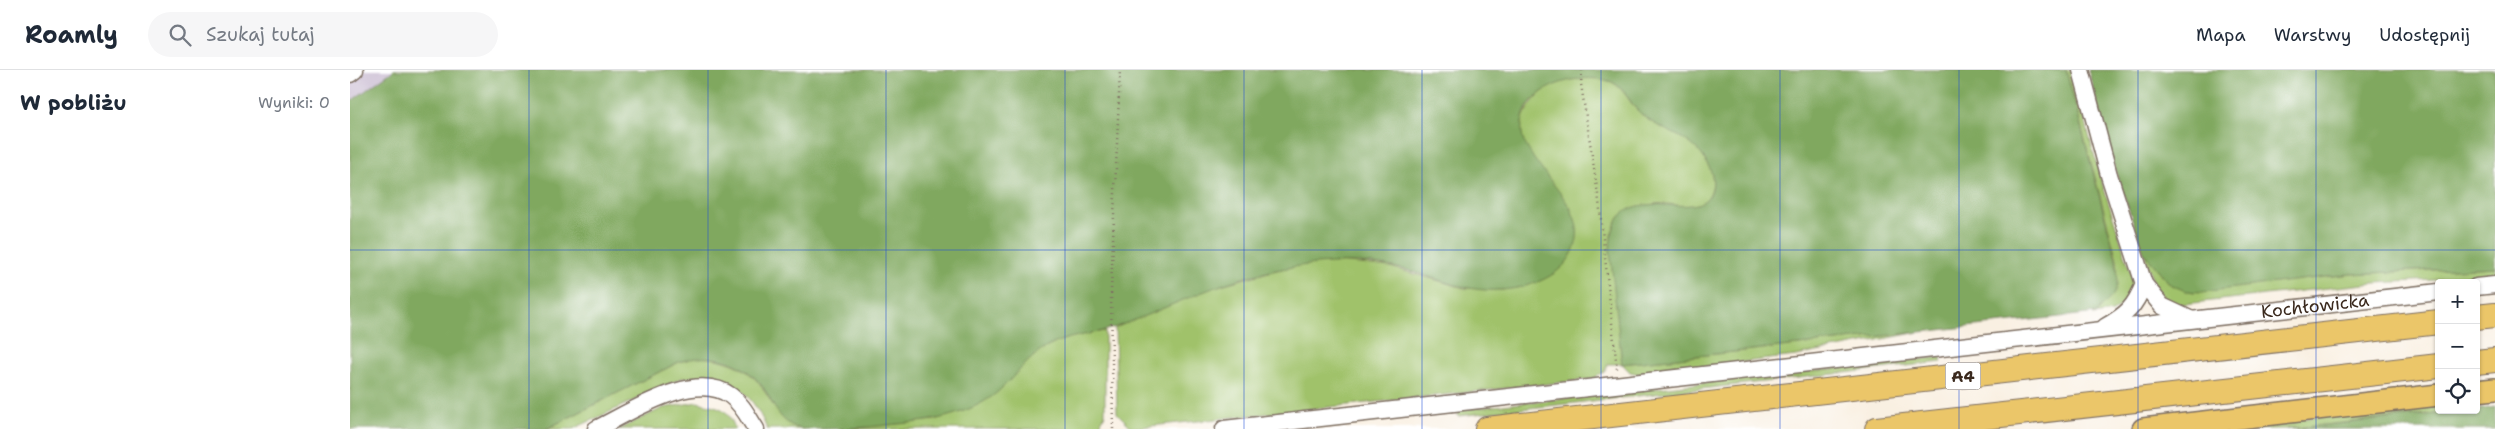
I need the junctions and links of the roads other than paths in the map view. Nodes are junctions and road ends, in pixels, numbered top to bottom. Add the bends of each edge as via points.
1 (355, 70) edge
2 (2080, 70) edge
3 (350, 74) edge
4 (2144, 284) junction
5 (2495, 285) edge
6 (2480, 287) edge
7 (2435, 292) edge
8 (2495, 315) edge
9 (2480, 317) edge
10 (2191, 320) junction
11 (2435, 322) edge
12 (2099, 330) junction
13 (2495, 360) edge
14 (2480, 362) edge
15 (2435, 366) edge
16 (2495, 389) edge
17 (2480, 391) edge
18 (2435, 395) edge
19 (753, 427) edge
20 (596, 429) edge
21 (1224, 429) edge
22 (1487, 429) edge
23 (1877, 429) edge
24 (2143, 429) edge

1 - 3 street
2 - 4 street
4 - 10 street via 2162,306
4 - 12 street via 2134,306
5 - 6 street
7 - 10 street, Kochłowicka
8 - 9 highway
10 - 12 street, Kochłowicka
11 - 22 highway, A4
12 - 21 street, Kochłowicka
13 - 14 highway
15 - 23 highway
16 - 17 main road
18 - 24 main road
19 - 20 street via 745,409 730,395 712,387 700,387 669,394

